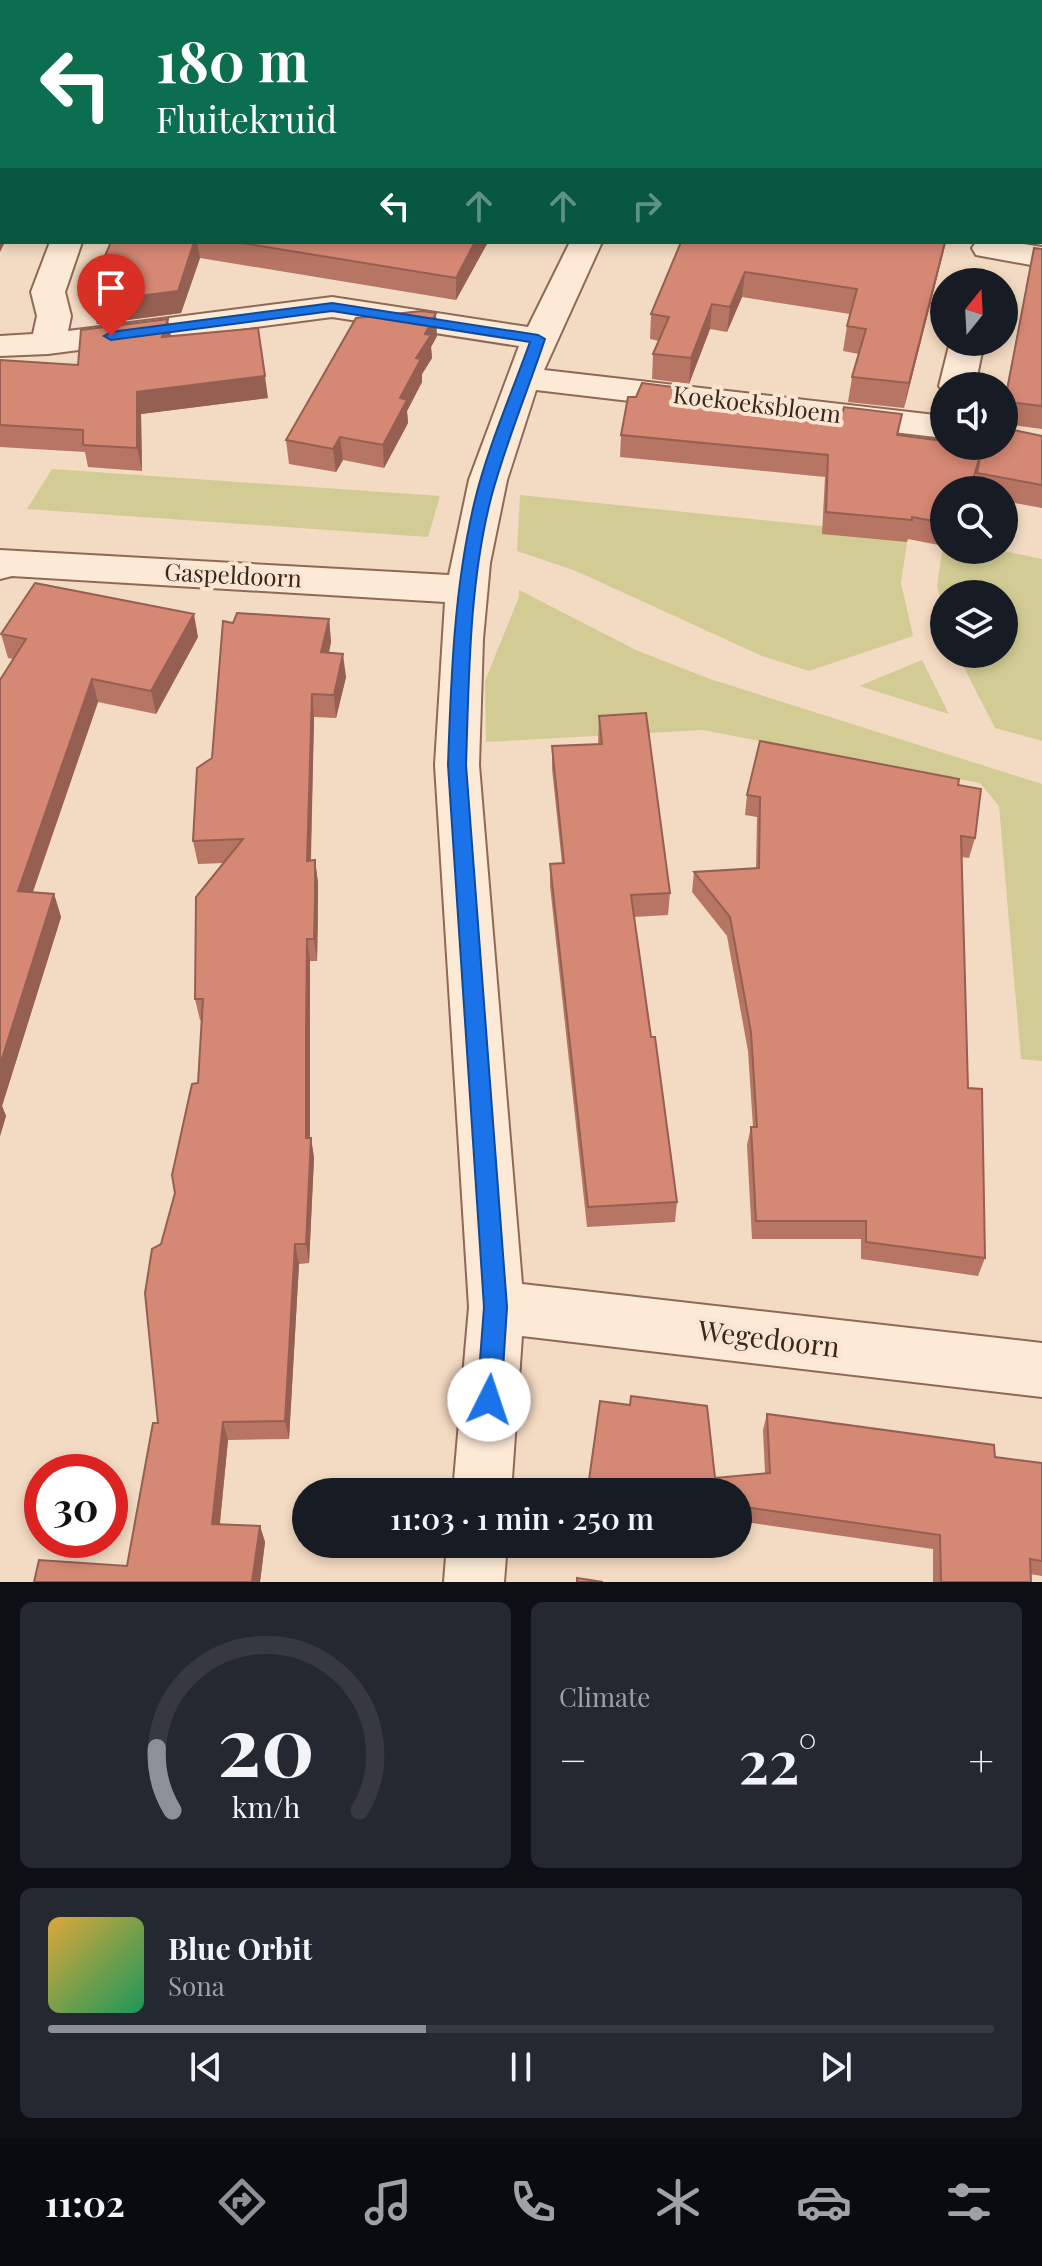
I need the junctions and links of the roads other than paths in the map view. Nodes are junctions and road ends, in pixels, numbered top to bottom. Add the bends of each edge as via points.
1 (65, 244) edge
2 (585, 244) edge
3 (986, 256) edge
4 (1042, 257) edge
5 (48, 344) junction
6 (0, 346) edge
7 (530, 358) junction
8 (930, 425) edge
9 (0, 566) edge
10 (468, 590) junction
11 (496, 1307) junction
12 (1042, 1370) edge
13 (483, 1478) edge
14 (476, 1558) edge
15 (474, 1582) edge

1 - 5 street via 48,292 54,316
2 - 7 street
3 - 4 street
5 - 6 street, Koekoeksbloem
5 - 7 street, Koekoeksbloem via 332,307
7 - 8 street, Koekoeksbloem
7 - 10 street via 483,500
9 - 10 street, Gaspeldoorn via 3,562
10 - 11 street via 457,765
11 - 12 street, Wegedoorn
11 - 13 street
14 - 15 street

